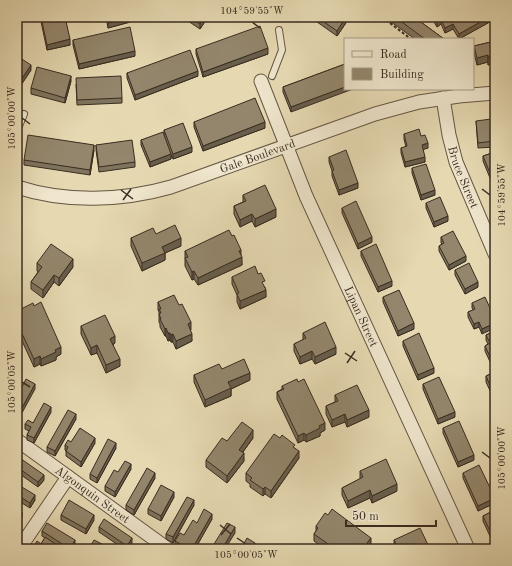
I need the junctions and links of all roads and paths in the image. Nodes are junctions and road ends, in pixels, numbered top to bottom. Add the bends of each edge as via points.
1 (382, 17) edge
2 (279, 30) dead end
3 (410, 38) edge
4 (267, 78) joint
5 (495, 93) edge
6 (443, 98) junction
7 (24, 114) dead end
8 (17, 132) edge
9 (286, 146) junction
10 (17, 187) edge
11 (495, 254) edge
12 (17, 440) edge
13 (68, 477) junction
14 (151, 544) edge
15 (19, 549) edge
16 (168, 549) edge
17 (468, 549) edge

1 - 3 path
2 - 4 lane via 282,50
4 - 9 street, Lipan Street
5 - 6 street, Gale Boulevard
6 - 9 street, Gale Boulevard via 375,114
6 - 11 street, Bruce Street via 456,162
7 - 8 lane
9 - 10 street, Gale Boulevard via 171,187 131,196 77,198
9 - 17 street, Lipan Street via 338,268
12 - 13 street, Algonquin Street
13 - 14 street, Algonquin Street
13 - 15 street
14 - 16 street, Algonquin Street

